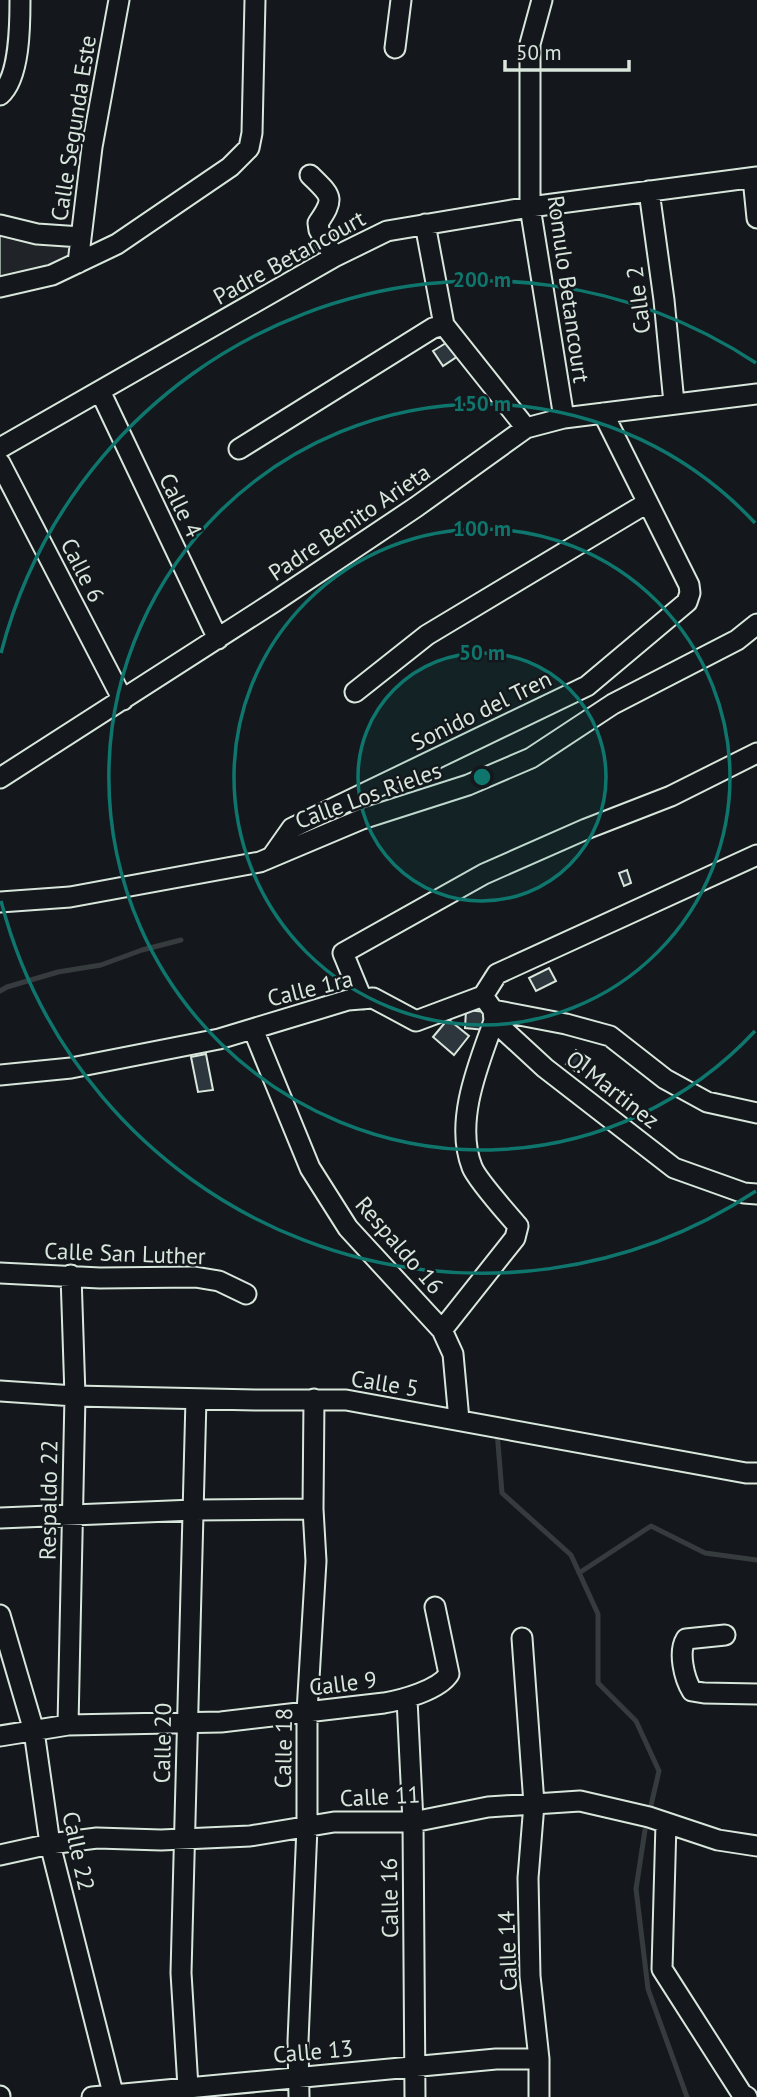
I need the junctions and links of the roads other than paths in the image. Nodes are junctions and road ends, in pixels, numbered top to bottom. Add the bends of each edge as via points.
1 (20, 0) edge
2 (118, 0) edge
3 (255, 0) edge
4 (401, 0) edge
5 (542, 0) edge
6 (395, 48) dead end
7 (0, 95) edge
8 (310, 175) dead end
9 (755, 178) edge
10 (649, 191) junction
11 (530, 207) junction
12 (757, 218) edge
13 (425, 224) junction
14 (0, 225) edge
15 (81, 237) junction
16 (334, 257) junction
17 (78, 263) junction
18 (0, 287) edge
19 (444, 326) junction
20 (100, 391) junction
21 (757, 394) edge
22 (674, 403) junction
23 (603, 413) junction
24 (564, 418) junction
25 (526, 428) junction
26 (0, 448) edge
27 (239, 449) dead end
28 (0, 463) edge
29 (647, 503) junction
30 (757, 624) edge
31 (218, 639) junction
32 (355, 692) dead end
33 (123, 700) junction
34 (757, 753) edge
35 (0, 778) edge
36 (273, 855) junction
37 (757, 855) edge
38 (0, 902) edge
39 (362, 999) junction
40 (490, 1009) junction
41 (253, 1029) junction
42 (0, 1075) edge
43 (757, 1113) edge
44 (757, 1194) edge
45 (0, 1273) edge
46 (71, 1275) junction
47 (246, 1294) dead end
48 (442, 1329) junction
49 (0, 1391) edge
50 (75, 1396) junction
51 (196, 1399) junction
52 (314, 1399) junction
53 (459, 1420) junction
54 (757, 1473) edge
55 (313, 1509) junction
56 (194, 1510) junction
57 (71, 1515) junction
58 (0, 1518) edge
59 (435, 1607) dead end
60 (0, 1615) edge
61 (725, 1635) dead end
62 (522, 1637) dead end
63 (757, 1694) edge
64 (407, 1699) junction
65 (307, 1712) junction
66 (187, 1724) junction
67 (68, 1725) junction
68 (34, 1731) junction
69 (0, 1736) edge
70 (534, 1804) junction
71 (413, 1822) junction
72 (666, 1823) junction
73 (307, 1827) junction
74 (185, 1838) junction
75 (50, 1844) junction
76 (757, 1846) edge
77 (0, 1855) edge
78 (539, 2059) junction
79 (415, 2066) junction
80 (298, 2077) junction
81 (188, 2087) junction
82 (113, 2096) edge
83 (92, 2097) edge
84 (299, 2097) edge
85 (415, 2097) edge
86 (540, 2097) edge
87 (747, 2097) edge

1 - 7 street via 16,60 9,86
2 - 15 street, Calle Segunda Este
3 - 17 street via 249,148 230,167 117,244
4 - 6 street
5 - 11 street, Romulo Betancourt via 530,44
8 - 16 street via 330,199 318,223
9 - 10 street, Padre Betancourt
9 - 12 street
10 - 11 street, Padre Betancourt
10 - 22 street, Calle 2
11 - 13 street, Padre Betancourt
11 - 24 street, Romulo Betancourt
13 - 16 street, Padre Betancourt via 387,231
13 - 19 street
14 - 15 street
15 - 17 street, Calle Segunda Este
16 - 20 street, Padre Betancourt
17 - 18 street via 52,275
19 - 25 street
19 - 27 street via 433,328
20 - 26 street, Padre Betancourt
20 - 31 street, Calle 4
21 - 22 street, Padre Benito Arieta
22 - 23 street, Padre Benito Arieta
23 - 24 street, Padre Benito Arieta
23 - 29 street
24 - 25 street, Padre Benito Arieta
25 - 31 street, Padre Benito Arieta
28 - 33 street, Calle 6
29 - 32 street via 427,635
29 - 36 street, Sonido del Tren via 689,585 687,602 587,686 292,828
30 - 36 street, Calle Los Rieles via 737,640 613,704 531,758
31 - 33 street, Padre Benito Arieta
33 - 35 street, Padre Benito Arieta
34 - 39 street via 671,796 484,874 343,953
36 - 38 street, Calle Los Rieles via 260,862 70,897
37 - 40 street, Calle 1ra via 497,974
39 - 40 street, Calle 1ra via 373,998 416,1021
39 - 41 street, Calle 1ra
40 - 43 street via 610,1036 666,1079 707,1102
40 - 44 street, O. Martinez via 545,1068 674,1168
40 - 48 street via 470,1088 466,1139 472,1168 518,1226 515,1238
41 - 42 street, Calle 1ra via 71,1068
41 - 48 street, Respaldo 16 via 310,1168 348,1228
45 - 46 street, Calle San Luther
46 - 47 street, Calle San Luther via 195,1277 219,1281
46 - 50 street, Respaldo 22
48 - 53 street, Respaldo 16 via 453,1354
49 - 50 street, Calle 5
50 - 51 street, Calle 5
50 - 57 street, Respaldo 22
51 - 52 street, Calle 5
51 - 56 street, Calle 20
52 - 53 street, Calle 5 via 346,1400
52 - 55 street, Calle 18
53 - 54 street, Calle 5
55 - 56 street
55 - 65 street, Calle 18 via 316,1561
56 - 57 street
56 - 66 street, Calle 20
57 - 58 street
57 - 67 street, Respaldo 22
59 - 64 street, Calle 9 via 449,1674
60 - 68 street, Calle 22
61 - 63 street via 686,1639 682,1645 686,1681 692,1690 704,1693
62 - 70 street, Calle 14
64 - 65 street, Calle 9
64 - 71 street, Calle 16
65 - 66 street, Calle 9
65 - 73 street, Calle 18
66 - 67 street, Calle 9
66 - 74 street, Calle 20
67 - 68 street, Calle 9
68 - 69 street, Calle 9
68 - 75 street, Calle 22
70 - 71 street, Calle 11 via 488,1807
70 - 72 street, Calle 11 via 580,1801
70 - 78 street, Calle 14 via 528,1878 530,1976
71 - 73 street, Calle 11 via 334,1822
71 - 79 street, Calle 16
72 - 76 street, Calle 11 via 718,1840
72 - 87 street via 662,1969
73 - 74 street, Calle 11 via 250,1836
73 - 80 street, Calle 18
74 - 75 street, Calle 11 via 97,1838
74 - 81 street, Calle 20 via 181,1973
75 - 77 street, Calle 11
75 - 82 street, Calle 22
78 - 79 street, Calle 13
78 - 86 street, Calle 14
79 - 80 street, Calle 13
79 - 85 street, Calle 16
80 - 81 street, Calle 13
80 - 84 street, Calle 18
81 - 82 street, Calle 13
82 - 83 street, Calle 13

